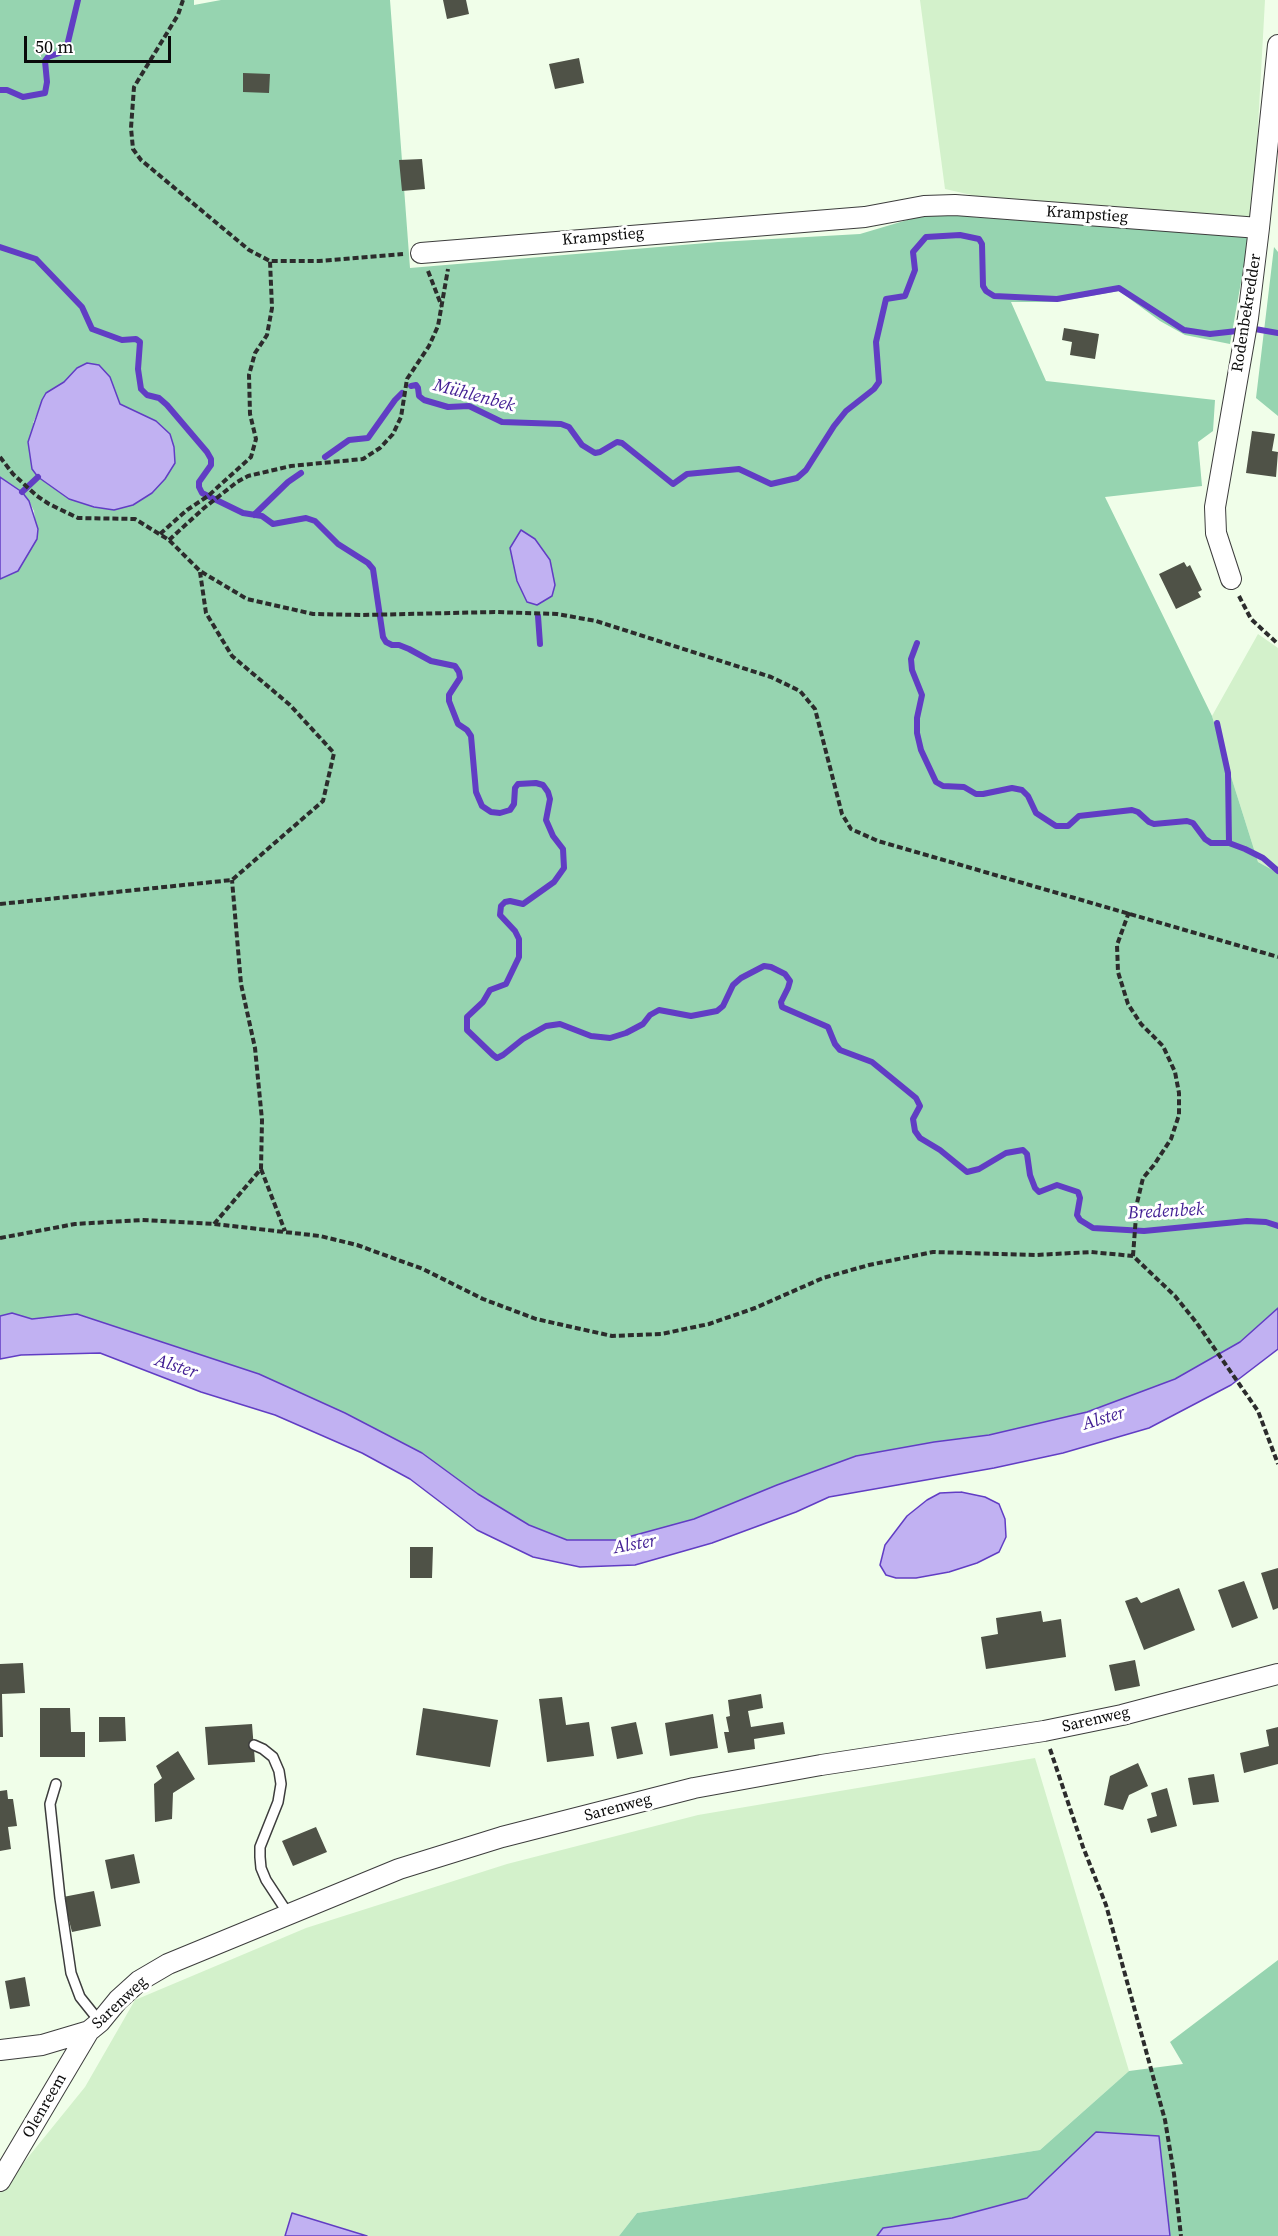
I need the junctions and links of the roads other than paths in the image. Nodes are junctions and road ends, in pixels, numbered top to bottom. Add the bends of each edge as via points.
1 (1278, 45) edge
2 (1259, 228) junction
3 (421, 253) road end
4 (1231, 579) road end
5 (1278, 1674) edge
6 (254, 1745) dead end
7 (56, 1784) dead end
8 (289, 1915) junction
9 (95, 2027) junction
10 (0, 2050) edge
11 (0, 2181) edge

1 - 2 street, Rodenbekredder
2 - 3 street, Krampstieg via 955,205 924,206 865,217
2 - 4 street, Rodenbekredder via 1248,318 1215,507 1216,532
5 - 8 street, Sarenweg via 1044,1731 694,1788 481,1843 399,1869
6 - 8 lane via 273,1757 279,1771 278,1802 260,1847 260,1857 266,1880
7 - 9 lane via 50,1804 71,1973
8 - 9 street, Sarenweg via 168,1964 139,1981
9 - 10 street, Sarenweg via 42,2045
9 - 11 street, Olenreem

